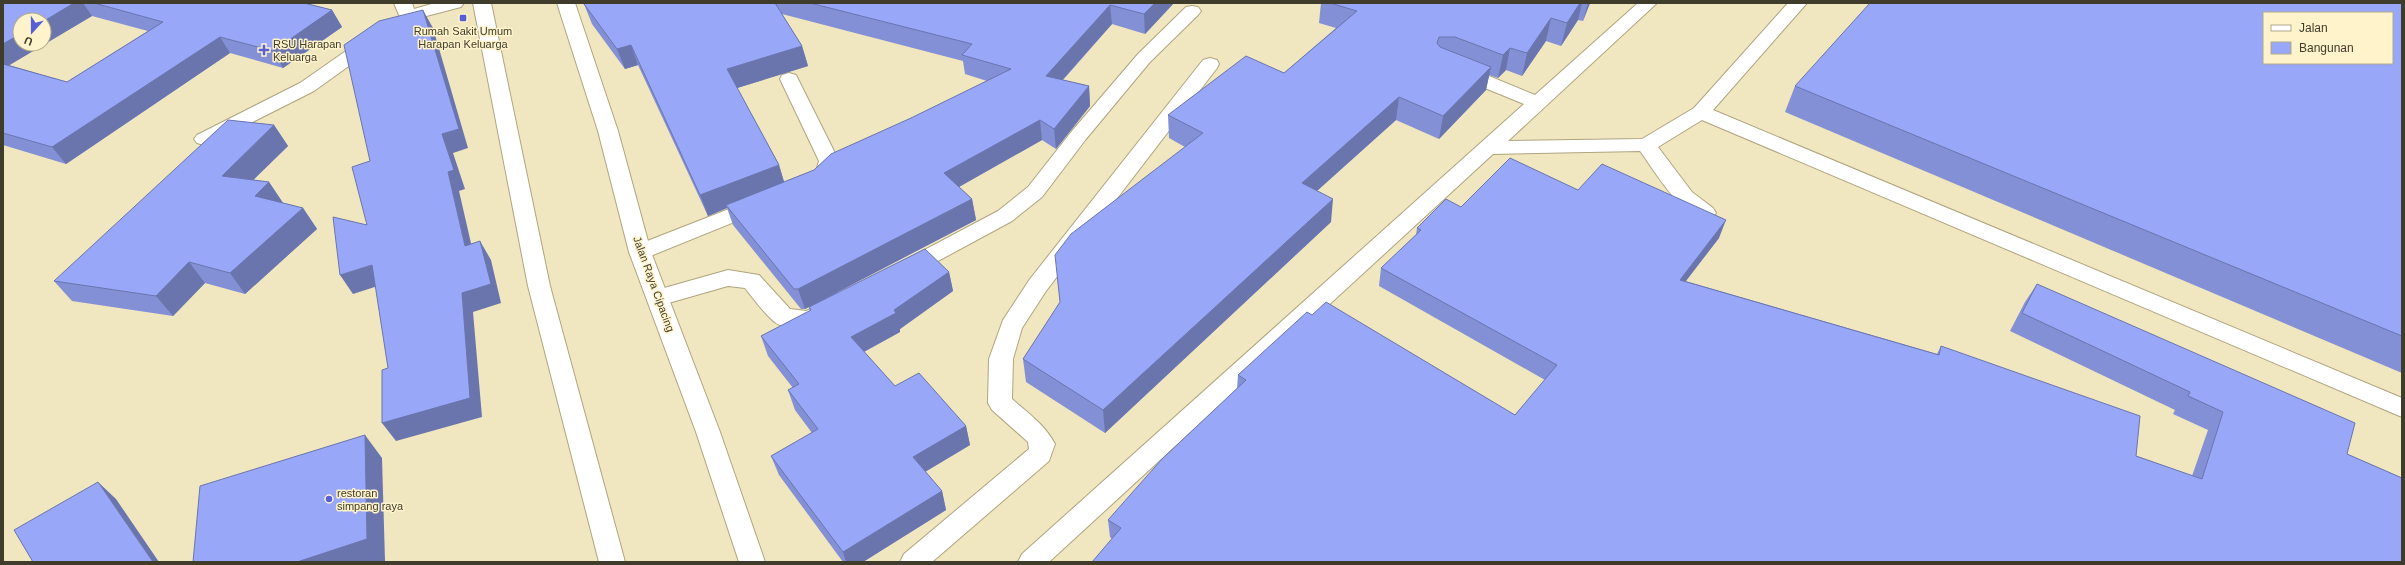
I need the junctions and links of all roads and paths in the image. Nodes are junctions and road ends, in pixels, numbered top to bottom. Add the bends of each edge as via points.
1 (455, 3) edge
2 (482, 3) edge
3 (566, 3) edge
4 (1648, 3) edge
5 (1798, 3) edge
6 (1192, 11) dead end
7 (398, 18) edge
8 (1210, 64) dead end
9 (1444, 65) edge
10 (789, 79) dead end
11 (1538, 103) junction
12 (1701, 112) junction
13 (204, 139) dead end
14 (1646, 145) junction
15 (1490, 148) junction
16 (797, 189) edge
17 (776, 198) edge
18 (1706, 213) edge
19 (640, 252) junction
20 (892, 277) edge
21 (658, 298) junction
22 (843, 302) edge
23 (2402, 408) edge
24 (612, 562) edge
25 (752, 562) edge
26 (913, 562) edge
27 (1031, 562) edge

1 - 7 main road
2 - 24 main road via 539,286
3 - 19 main road, Jalan Raya Cipacing via 608,131
4 - 11 main road
5 - 12 main road
6 - 20 main road via 1144,58 1035,192 1005,216
7 - 13 main road via 307,87
8 - 26 main road via 1038,285 1011,326 1001,359 1000,403 1037,435 1043,444 1040,454
9 - 11 main road
10 - 16 main road via 829,161 827,171 812,184
11 - 15 main road
12 - 14 main road
12 - 23 main road
14 - 15 main road
14 - 18 main road via 1685,197
15 - 27 main road
17 - 19 main road
19 - 21 main road, Jalan Raya Cipacing
21 - 22 main road via 728,278 751,281 784,316 808,320
21 - 25 main road, Jalan Raya Cipacing via 708,432

